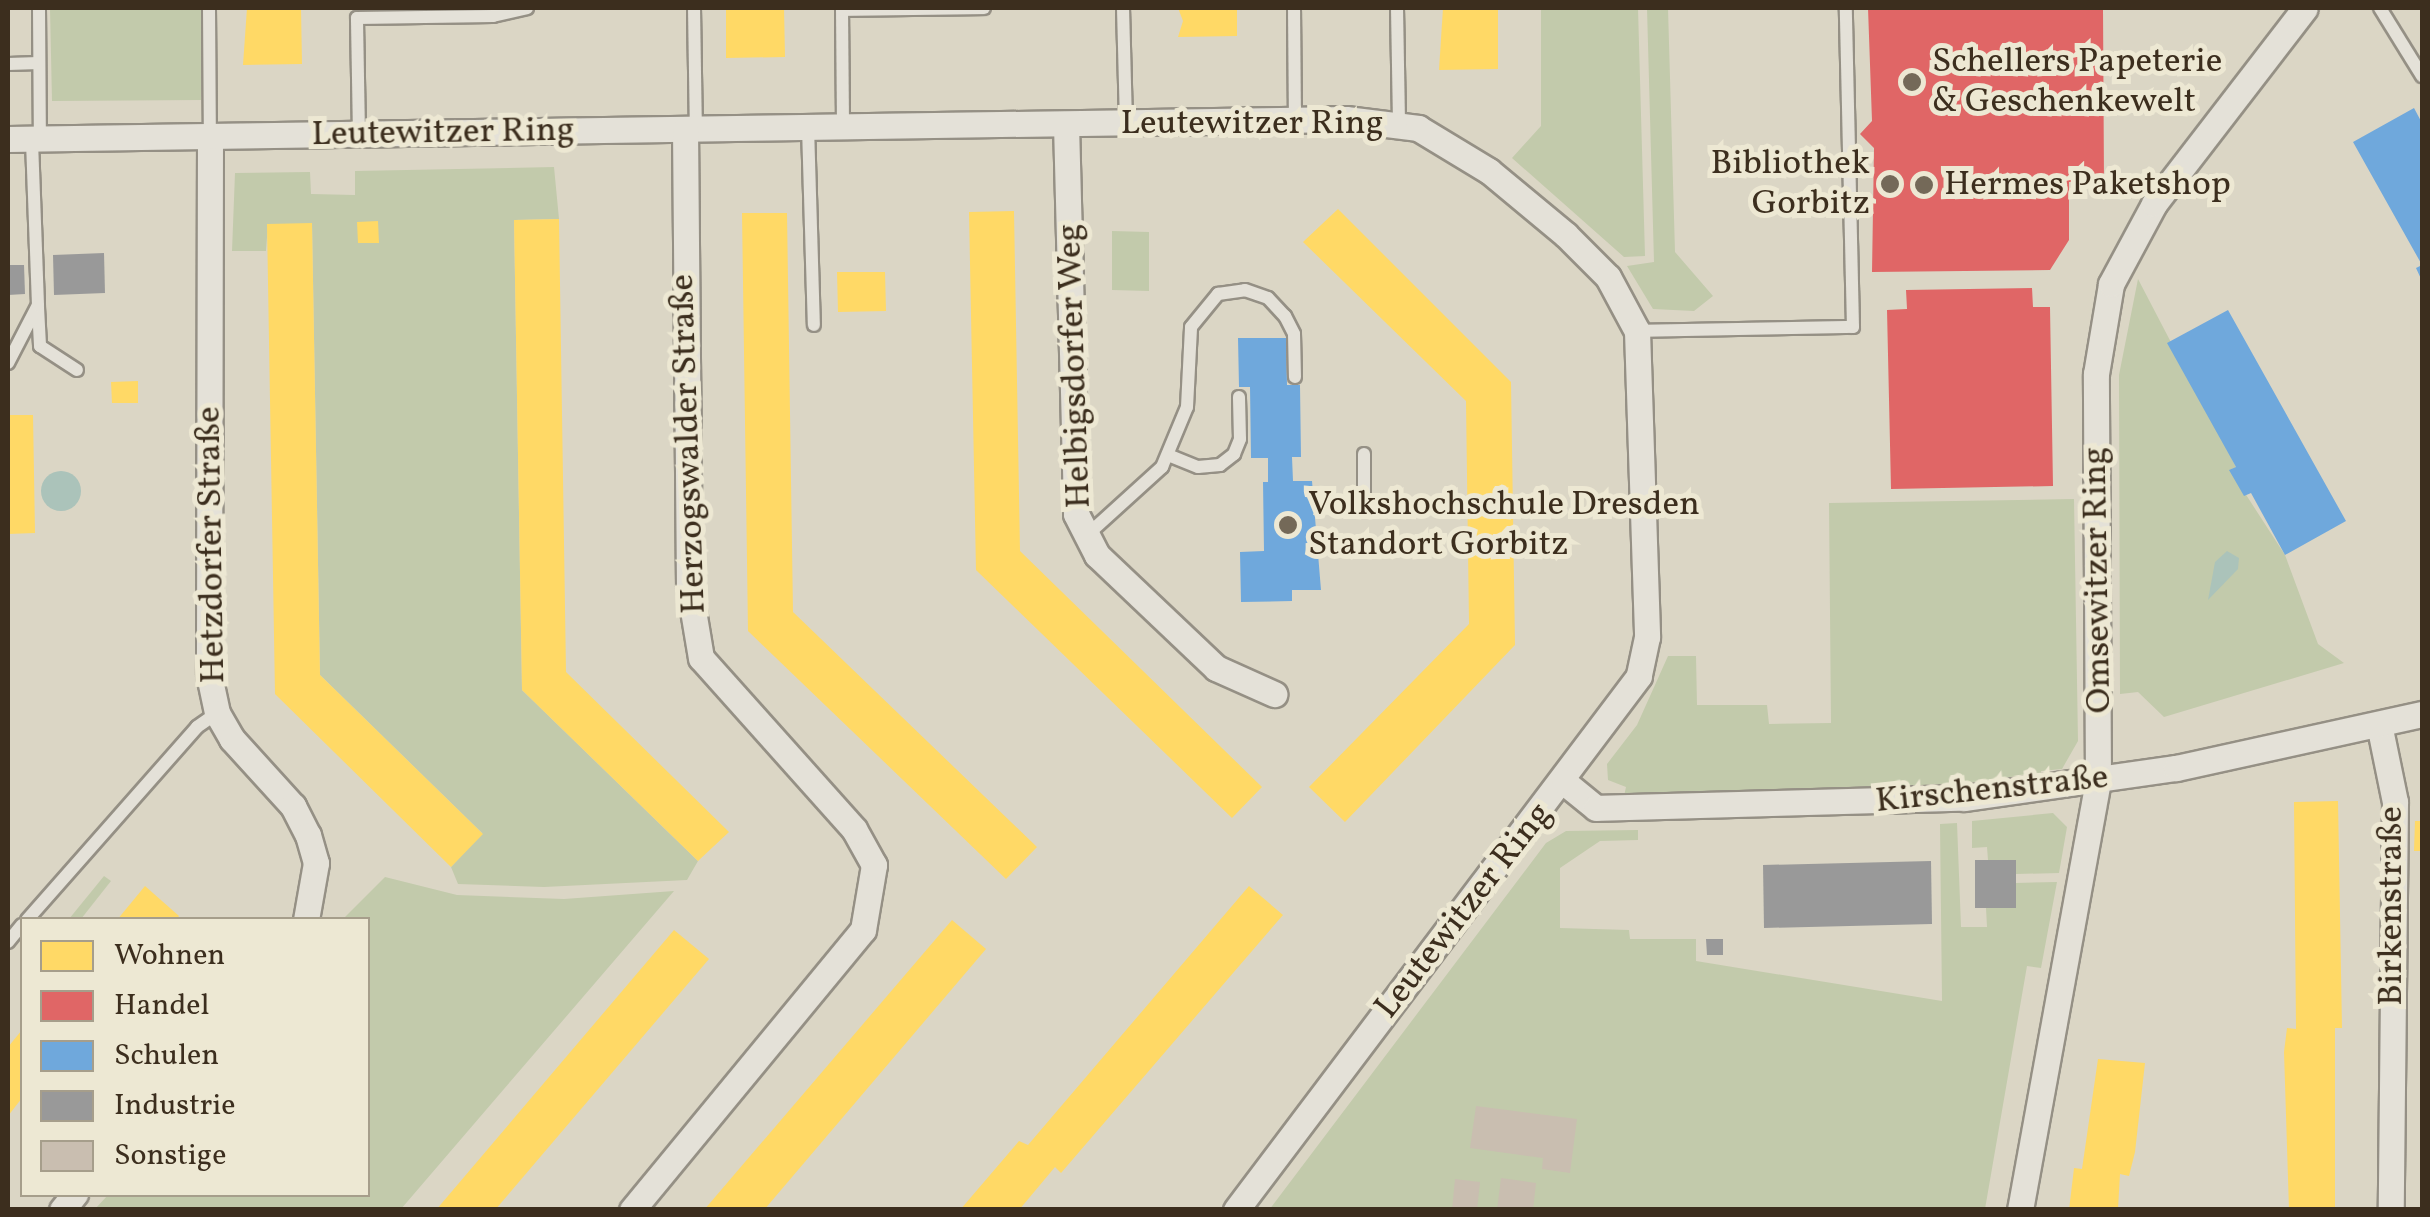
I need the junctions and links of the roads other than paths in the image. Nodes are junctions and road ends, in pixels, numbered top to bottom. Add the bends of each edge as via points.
1 (39, 8) edge
2 (208, 8) edge
3 (527, 8) edge
4 (694, 8) edge
5 (984, 8) edge
6 (1123, 8) edge
7 (1294, 8) edge
8 (1397, 8) edge
9 (1846, 8) edge
10 (2305, 8) edge
11 (2380, 8) edge
12 (842, 9) edge
13 (40, 62) junction
14 (8, 64) edge
15 (2422, 76) edge
16 (1295, 120) junction
17 (1126, 123) junction
18 (1066, 124) junction
19 (1399, 124) junction
20 (843, 126) junction
21 (808, 127) junction
22 (691, 129) junction
23 (359, 135) junction
24 (210, 138) junction
25 (26, 139) edge
26 (38, 305) junction
27 (814, 325) dead end
28 (1637, 330) junction
29 (8, 363) edge
30 (77, 370) dead end
31 (1295, 377) dead end
32 (1239, 397) dead end
33 (1364, 454) dead end
34 (1168, 455) junction
35 (1364, 497) dead end
36 (1086, 536) junction
37 (1274, 694) dead end
38 (217, 713) junction
39 (2422, 714) edge
40 (2379, 724) junction
41 (2098, 781) junction
42 (1564, 782) junction
43 (29, 917) edge
44 (307, 917) edge
45 (632, 1210) edge
46 (1236, 1210) edge
47 (2020, 1210) edge
48 (2391, 1210) edge

1 - 13 lane
2 - 24 lane
3 - 23 lane via 493,16 357,18
4 - 22 lane
5 - 12 lane
6 - 17 lane
7 - 16 lane
8 - 19 lane
9 - 28 lane via 1854,327
10 - 41 street, Omsewitzer Ring via 2154,204 2111,284 2096,374
11 - 15 lane
12 - 20 lane
13 - 14 lane
13 - 25 lane
16 - 17 street, Leutewitzer Ring
16 - 19 street, Leutewitzer Ring
17 - 18 street, Leutewitzer Ring
18 - 20 street, Leutewitzer Ring
18 - 36 street, Helbigsdorfer Weg via 1076,514
19 - 28 street, Leutewitzer Ring via 1489,171 1566,235 1608,277
20 - 21 street, Leutewitzer Ring
21 - 22 street, Leutewitzer Ring
21 - 27 lane
22 - 23 street, Leutewitzer Ring
22 - 45 street, Herzogswalder Straße via 688,586 700,658 854,829 874,866 863,930
23 - 24 street, Leutewitzer Ring
24 - 25 street, Leutewitzer Ring
24 - 38 street, Hetzdorfer Straße via 210,675
25 - 26 lane
26 - 29 lane
26 - 30 lane via 40,346
28 - 42 street, Leutewitzer Ring via 1647,637 1639,676
31 - 34 lane via 1294,334 1285,316 1268,298 1245,290 1218,294 1190,327 1187,408
32 - 34 lane via 1234,454 1220,465 1198,467
33 - 35 lane
34 - 36 lane via 1145,488
36 - 37 street, Helbigsdorfer Weg via 1216,668
38 - 43 lane via 197,726
38 - 44 street, Hetzdorfer Straße via 308,834 316,863
39 - 40 street, Kirschenstraße
40 - 41 street, Kirschenstraße
40 - 48 street, Birkenstraße via 2395,802
41 - 42 street, Kirschenstraße via 1964,798 1596,808
41 - 47 street, Omsewitzer Ring
42 - 46 street, Leutewitzer Ring

